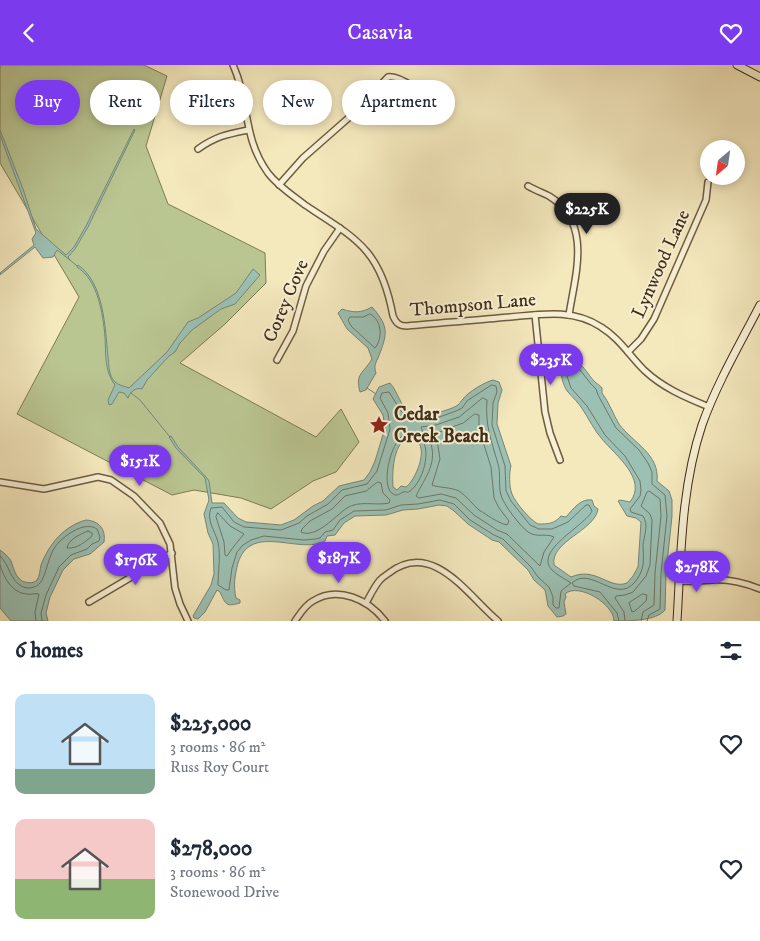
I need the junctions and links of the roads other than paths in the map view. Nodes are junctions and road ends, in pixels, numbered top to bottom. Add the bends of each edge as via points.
1 (233, 65) edge
2 (737, 65) edge
3 (760, 77) edge
4 (385, 80) edge
5 (399, 80) edge
6 (342, 124) edge
7 (248, 130) junction
8 (198, 149) dead end
9 (279, 185) junction
10 (708, 185) edge
11 (528, 186) dead end
12 (340, 228) junction
13 (760, 305) edge
14 (535, 315) junction
15 (569, 315) junction
16 (628, 352) junction
17 (277, 360) dead end
18 (709, 407) junction
19 (560, 460) dead end
20 (0, 482) edge
21 (172, 553) junction
22 (680, 577) junction
23 (760, 589) edge
24 (89, 602) dead end
25 (366, 603) junction
26 (188, 621) edge
27 (295, 621) edge
28 (385, 621) edge
29 (498, 621) edge
30 (677, 621) edge

1 - 7 street, Thompson Lane via 241,85
2 - 3 main road
4 - 5 street via 394,77
6 - 9 street via 303,158
7 - 8 street via 221,135
7 - 9 street, Thompson Lane via 258,158
9 - 12 street, Thompson Lane
10 - 16 street, Lynwood Lane via 706,201 654,319
11 - 15 street via 558,203 567,213 576,233 579,250
12 - 14 street, Thompson Lane via 369,252 382,272 393,316 402,325
12 - 17 street, Corey Cove via 309,280 292,331
13 - 18 main road
14 - 15 street, Thompson Lane
14 - 19 street via 545,411
15 - 16 street, Thompson Lane via 603,327
16 - 18 street, Thompson Lane via 666,388
18 - 22 main road via 689,477
20 - 21 street via 44,489 93,477 111,480 134,495 160,523
21 - 24 street
21 - 26 street via 175,588
22 - 23 street via 696,583 713,580 742,583
22 - 30 main road
25 - 27 street via 337,593 323,596 303,609
25 - 28 street
25 - 29 street via 381,579 395,568 423,562 442,569

